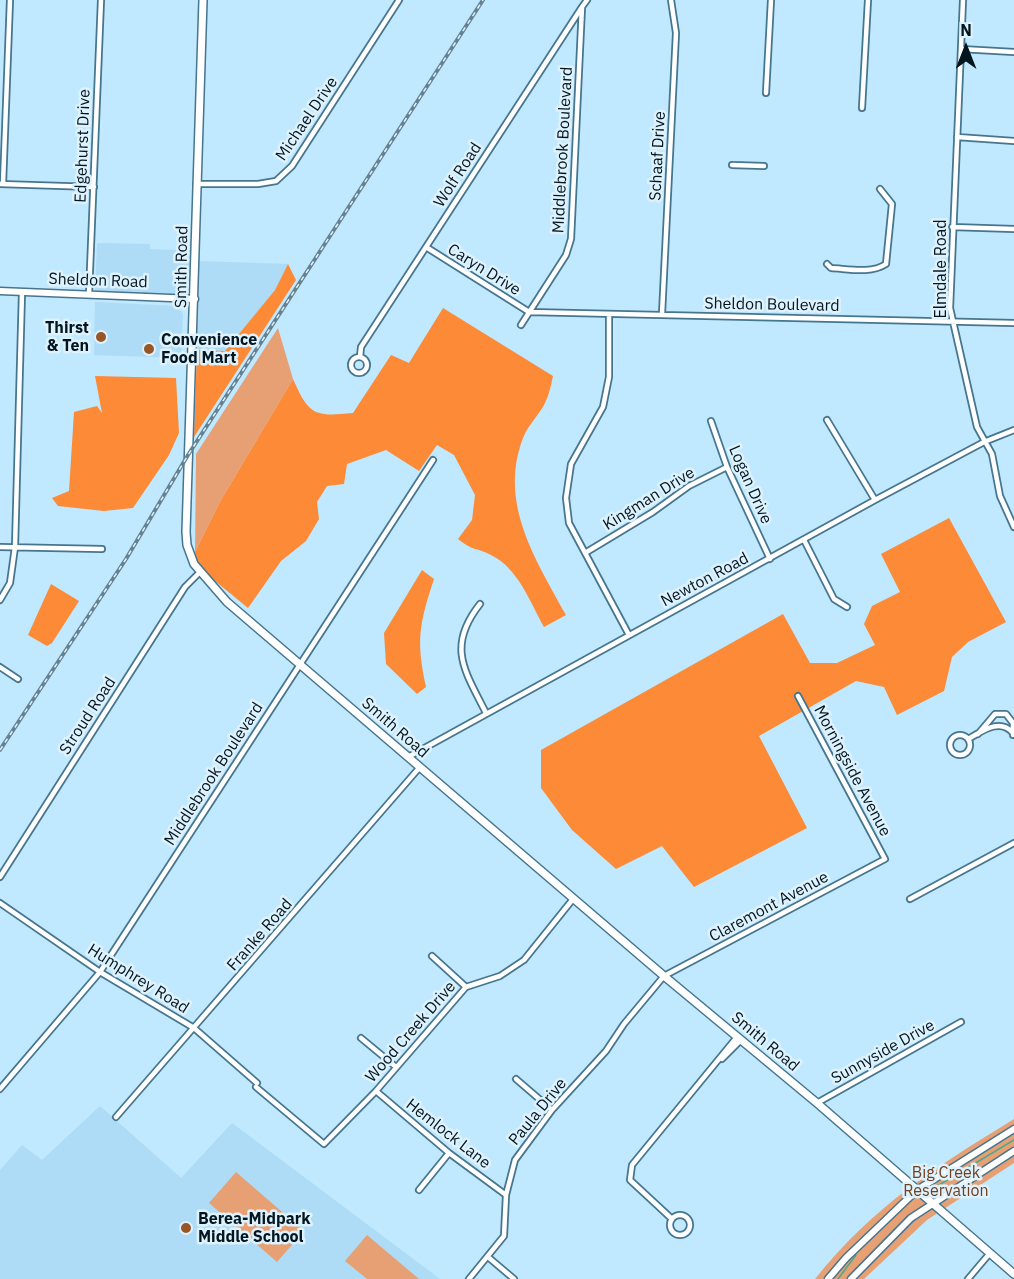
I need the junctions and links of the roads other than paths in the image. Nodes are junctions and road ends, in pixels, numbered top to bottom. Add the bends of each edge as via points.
1 (10, 0) edge
2 (101, 0) edge
3 (203, 0) edge
4 (399, 0) edge
5 (587, 0) edge
6 (670, 0) edge
7 (771, 0) edge
8 (868, 0) edge
9 (963, 0) edge
10 (582, 7) junction
11 (961, 49) junction
12 (1014, 52) edge
13 (766, 93) dead end
14 (862, 108) dead end
15 (957, 137) junction
16 (1014, 141) edge
17 (732, 165) dead end
18 (764, 166) dead end
19 (2, 184) edge
20 (196, 184) junction
21 (94, 187) junction
22 (880, 189) dead end
23 (952, 227) junction
24 (1014, 229) edge
25 (426, 247) junction
26 (827, 264) dead end
27 (0, 291) edge
28 (22, 292) junction
29 (89, 294) junction
30 (195, 299) junction
31 (529, 312) junction
32 (609, 314) junction
33 (662, 314) junction
34 (952, 322) junction
35 (1014, 323) edge
36 (521, 325) dead end
37 (360, 357) dead end
38 (827, 420) dead end
39 (711, 421) dead end
40 (1014, 430) edge
41 (984, 442) junction
42 (432, 460) dead end
43 (727, 467) junction
44 (875, 500) junction
45 (1014, 527) edge
46 (804, 540) junction
47 (0, 546) edge
48 (15, 547) junction
49 (102, 549) dead end
50 (585, 553) junction
51 (770, 559) junction
52 (200, 572) junction
53 (0, 600) edge
54 (480, 604) dead end
55 (848, 607) dead end
56 (629, 635) junction
57 (300, 664) junction
58 (0, 667) edge
59 (18, 679) dead end
60 (798, 696) dead end
61 (486, 713) junction
62 (978, 734) junction
63 (1014, 735) edge
64 (968, 739) junction
65 (410, 756) junction
66 (420, 768) junction
67 (1014, 843) edge
68 (885, 859) joint
69 (0, 877) edge
70 (910, 898) dead end
71 (573, 899) junction
72 (0, 903) edge
73 (432, 956) dead end
74 (100, 972) junction
75 (664, 976) junction
76 (466, 987) junction
77 (961, 1022) dead end
78 (194, 1028) junction
79 (361, 1038) dead end
80 (739, 1039) junction
81 (396, 1067) junction
82 (516, 1079) dead end
83 (0, 1089) edge
84 (376, 1091) junction
85 (817, 1103) junction
86 (552, 1110) junction
87 (116, 1117) dead end
88 (1014, 1129) edge
89 (324, 1144) joint
90 (1014, 1151) edge
91 (449, 1153) junction
92 (419, 1190) dead end
93 (917, 1190) junction
94 (506, 1195) junction
95 (932, 1203) junction
96 (672, 1220) junction
97 (990, 1253) junction
98 (488, 1257) junction
99 (1014, 1274) edge
100 (469, 1279) edge
101 (514, 1279) edge
102 (828, 1279) edge
103 (851, 1279) edge
104 (968, 1279) edge

1 - 19 street
2 - 21 street, Edgehurst Drive
3 - 20 main road, Smith Road
4 - 20 street, Michael Drive via 292,166 276,181
5 - 10 street
6 - 33 street, Schaaf Drive via 676,33
7 - 13 street
8 - 14 street
9 - 11 street, Elmdale Road
10 - 25 street, Wolf Road
10 - 31 street, Middlebrook Boulevard via 571,238 566,255
11 - 12 street
11 - 15 street, Elmdale Road
15 - 16 street
15 - 23 street, Elmdale Road
17 - 18 street
19 - 21 street
20 - 30 main road, Smith Road
21 - 29 street, Edgehurst Drive
22 - 26 street via 892,204 886,264 879,269 862,270 831,268
23 - 24 street
23 - 34 street, Elmdale Road
25 - 31 street, Caryn Drive
25 - 37 street, Wolf Road via 361,347
27 - 28 street, Sheldon Road
28 - 29 street, Sheldon Road
28 - 48 street
29 - 30 street, Sheldon Road
30 - 52 main road, Smith Road via 186,532 189,554
31 - 32 street, Sheldon Boulevard
31 - 36 street, Middlebrook Boulevard
32 - 33 street, Sheldon Boulevard
32 - 50 street via 609,377 603,407 571,464 566,498 569,523
33 - 34 street, Sheldon Boulevard
34 - 35 street, Sheldon Boulevard
34 - 41 street, Elmdale Road
38 - 44 street
39 - 43 street, Logan Drive
40 - 41 street, Newton Road
41 - 44 street, Newton Road
41 - 45 street, Elmdale Road via 992,454 1000,496
42 - 57 street, Middlebrook Boulevard
43 - 50 street, Kingman Drive via 689,486
43 - 51 street, Logan Drive
44 - 46 street, Newton Road
46 - 51 street, Newton Road
46 - 55 street via 834,599
47 - 48 street
48 - 49 street
48 - 53 street via 10,583
50 - 56 street
51 - 56 street, Newton Road
52 - 57 main road, Smith Road via 227,602
52 - 69 street, Stroud Road via 185,587
54 - 61 street via 467,621 460,642 460,661
56 - 61 street, Newton Road
57 - 65 main road, Smith Road
57 - 74 street, Middlebrook Boulevard
58 - 59 street
60 - 68 street, Morningside Avenue
61 - 65 street, Newton Road
62 - 63 street via 992,726 1002,726
62 - 63 street via 995,714 1006,714 1013,723
62 - 64 street
64 - 64 street via 954,737 952,751 966,753
65 - 66 main road, Smith Road
66 - 71 main road, Smith Road
66 - 78 street, Franke Road
67 - 70 street
68 - 75 street, Claremont Avenue
71 - 75 main road, Smith Road
71 - 76 street, Wood Creek Drive via 524,960 500,976
72 - 74 street, Humphrey Road
73 - 76 street
74 - 78 street, Humphrey Road
74 - 83 street, Middlebrook Boulevard
75 - 80 main road, Smith Road
75 - 86 street, Paula Drive via 606,1051
76 - 81 street, Wood Creek Drive
77 - 85 street, Sunnyside Drive
78 - 87 street, Franke Road
78 - 89 street, Humphrey Road
79 - 81 street
80 - 85 main road, Smith Road
80 - 96 street via 632,1165 630,1180
81 - 84 street, Wood Creek Drive
82 - 86 street
84 - 89 street, Wood Creek Drive
84 - 91 street, Hemlock Lane
85 - 93 main road, Smith Road
86 - 94 street, Paula Drive via 515,1160
88 - 93 street
90 - 95 street
91 - 92 street
91 - 94 street, Hemlock Lane
93 - 95 main road, Smith Road
93 - 102 street
94 - 98 street, Paula Drive via 504,1236
95 - 97 main road, Smith Road
95 - 103 street via 881,1246
96 - 96 street via 670,1228 675,1234 682,1235 688,1230 685,1217
97 - 99 main road, Smith Road
97 - 104 street
98 - 100 street, Paula Drive
98 - 101 street

